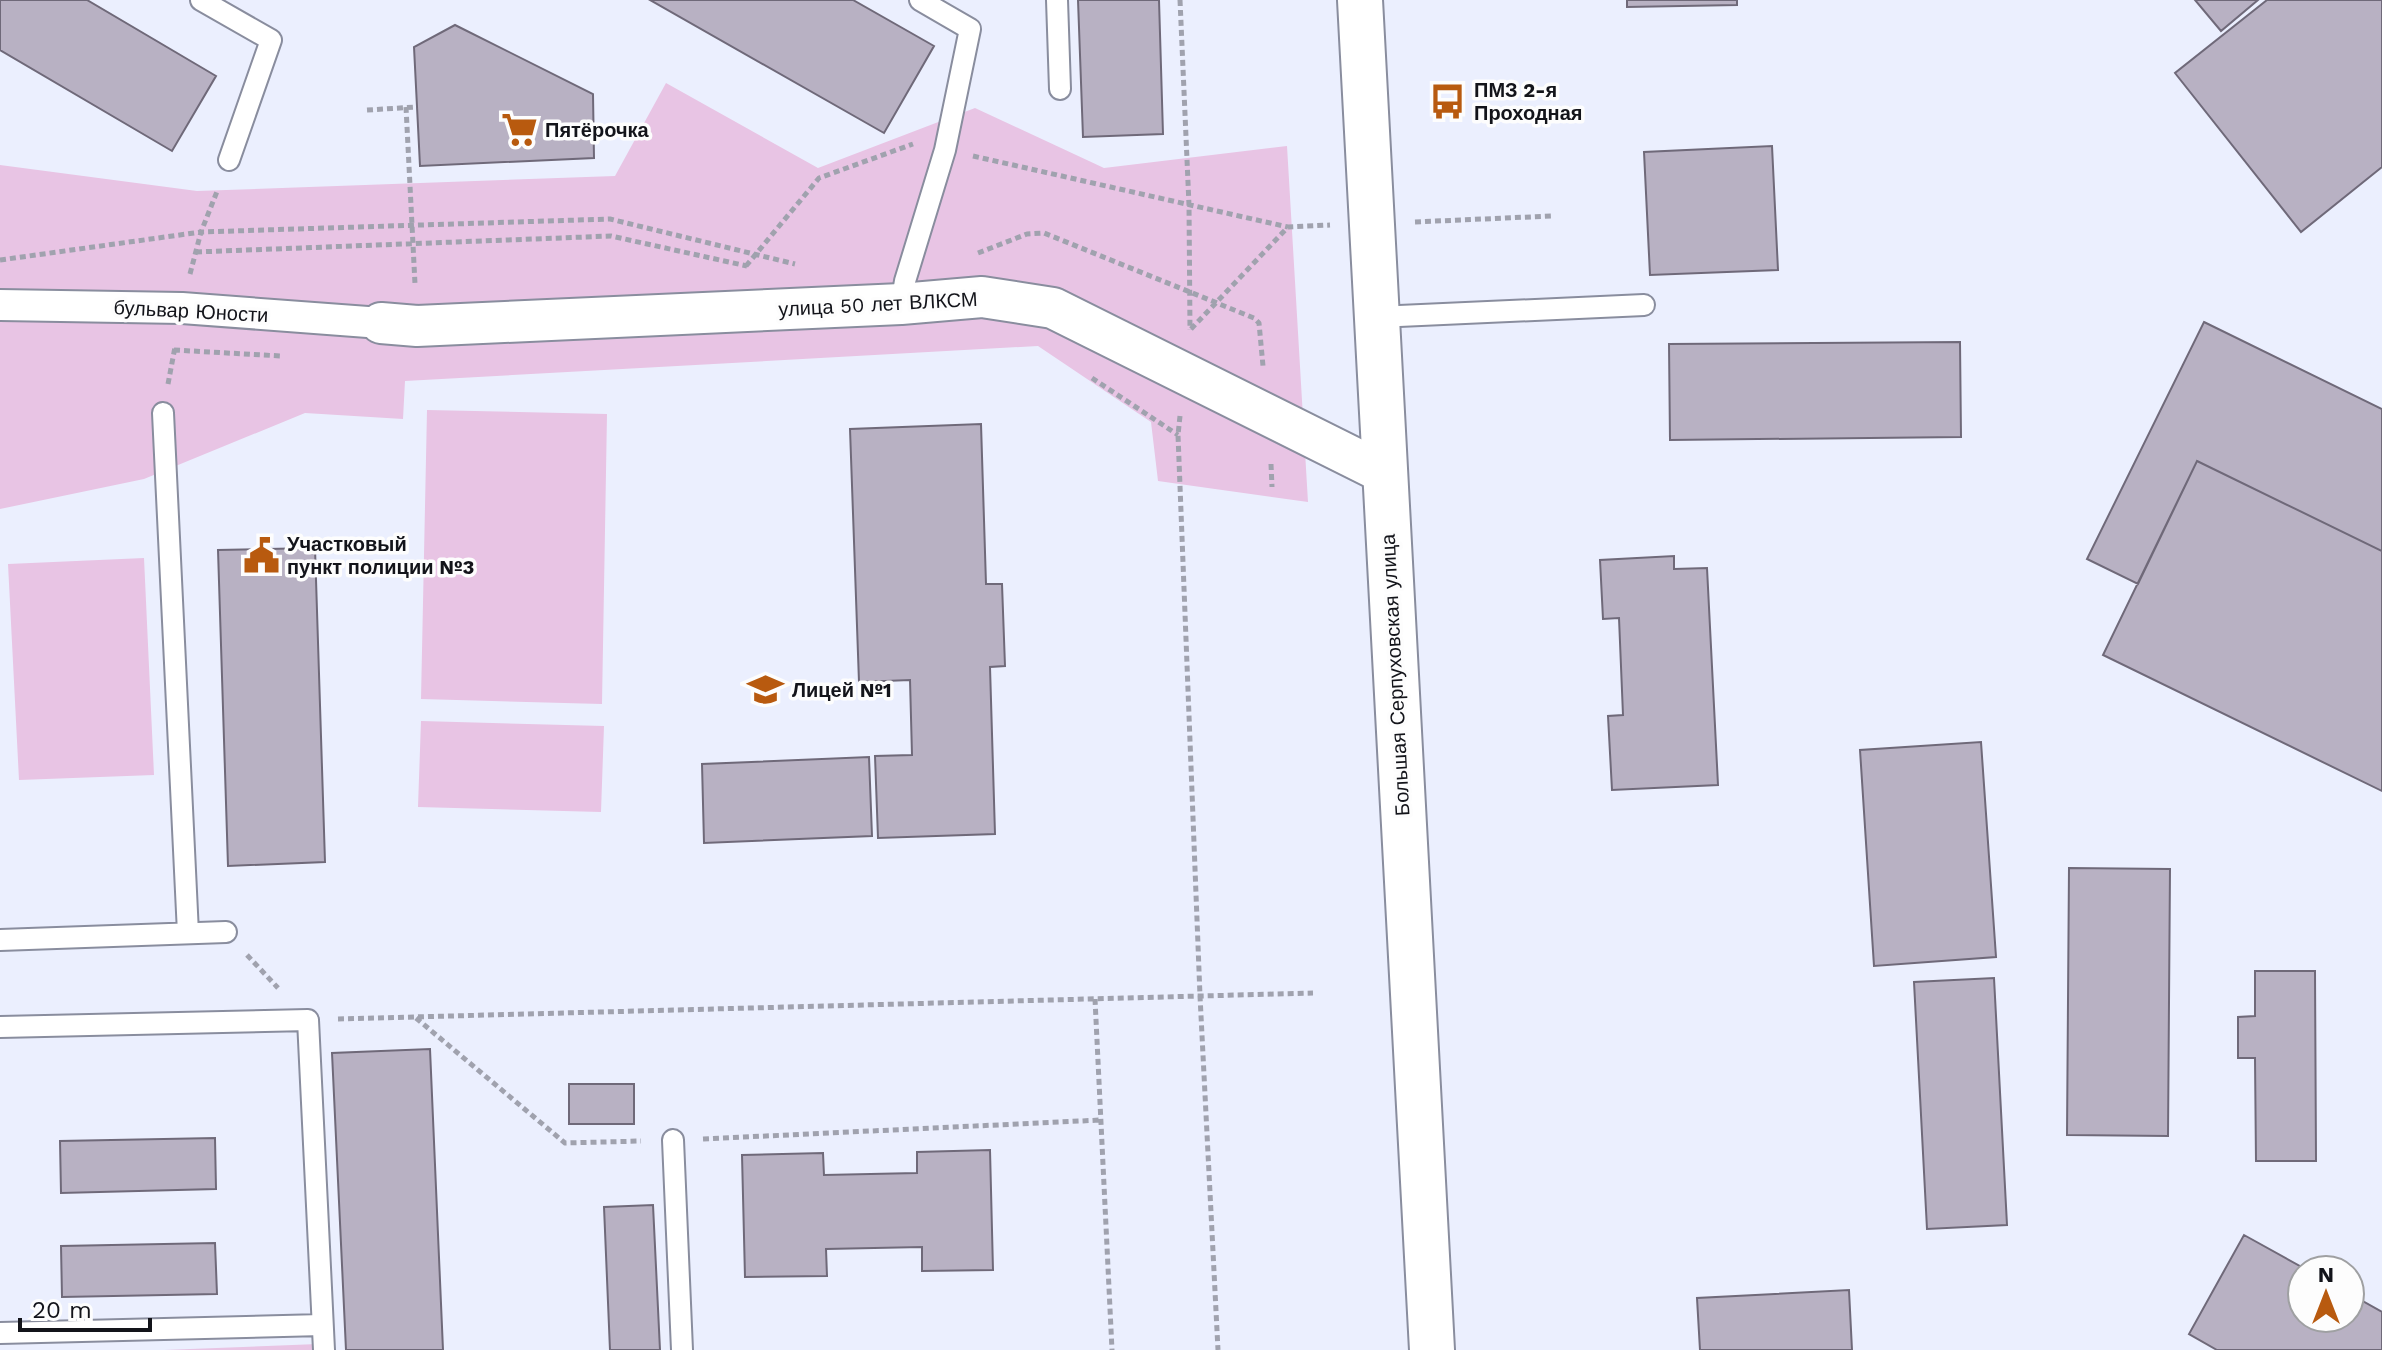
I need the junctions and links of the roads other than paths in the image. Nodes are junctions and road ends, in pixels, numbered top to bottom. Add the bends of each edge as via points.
1 (201, 0) edge
2 (920, 0) edge
3 (1057, 0) edge
4 (1360, 0) edge
5 (1060, 89) dead end
6 (229, 160) dead end
7 (901, 304) junction
8 (0, 305) edge
9 (1644, 305) dead end
10 (1377, 317) junction
11 (399, 324) joint
12 (163, 413) dead end
13 (1384, 473) junction
14 (226, 932) road end
15 (188, 933) junction
16 (0, 940) edge
17 (0, 1027) edge
18 (673, 1140) road end
19 (322, 1325) junction
20 (0, 1333) edge
21 (324, 1350) edge
22 (682, 1350) edge
23 (1432, 1350) edge

1 - 6 lane via 271,40
2 - 7 lane via 970,29 945,150
3 - 5 lane
4 - 10 main road, Большая Серпуховская улица
7 - 11 street, улица 50 лет ВЛКСМ
7 - 13 street, улица 50 лет ВЛКСМ via 982,297 1053,308
8 - 11 street, бульвар Юности via 182,308
9 - 10 lane
10 - 13 main road, Большая Серпуховская улица
12 - 15 lane
13 - 23 main road, Большая Серпуховская улица
14 - 15 lane
15 - 16 lane
17 - 19 lane via 308,1020
18 - 22 lane
19 - 20 lane
19 - 21 lane

